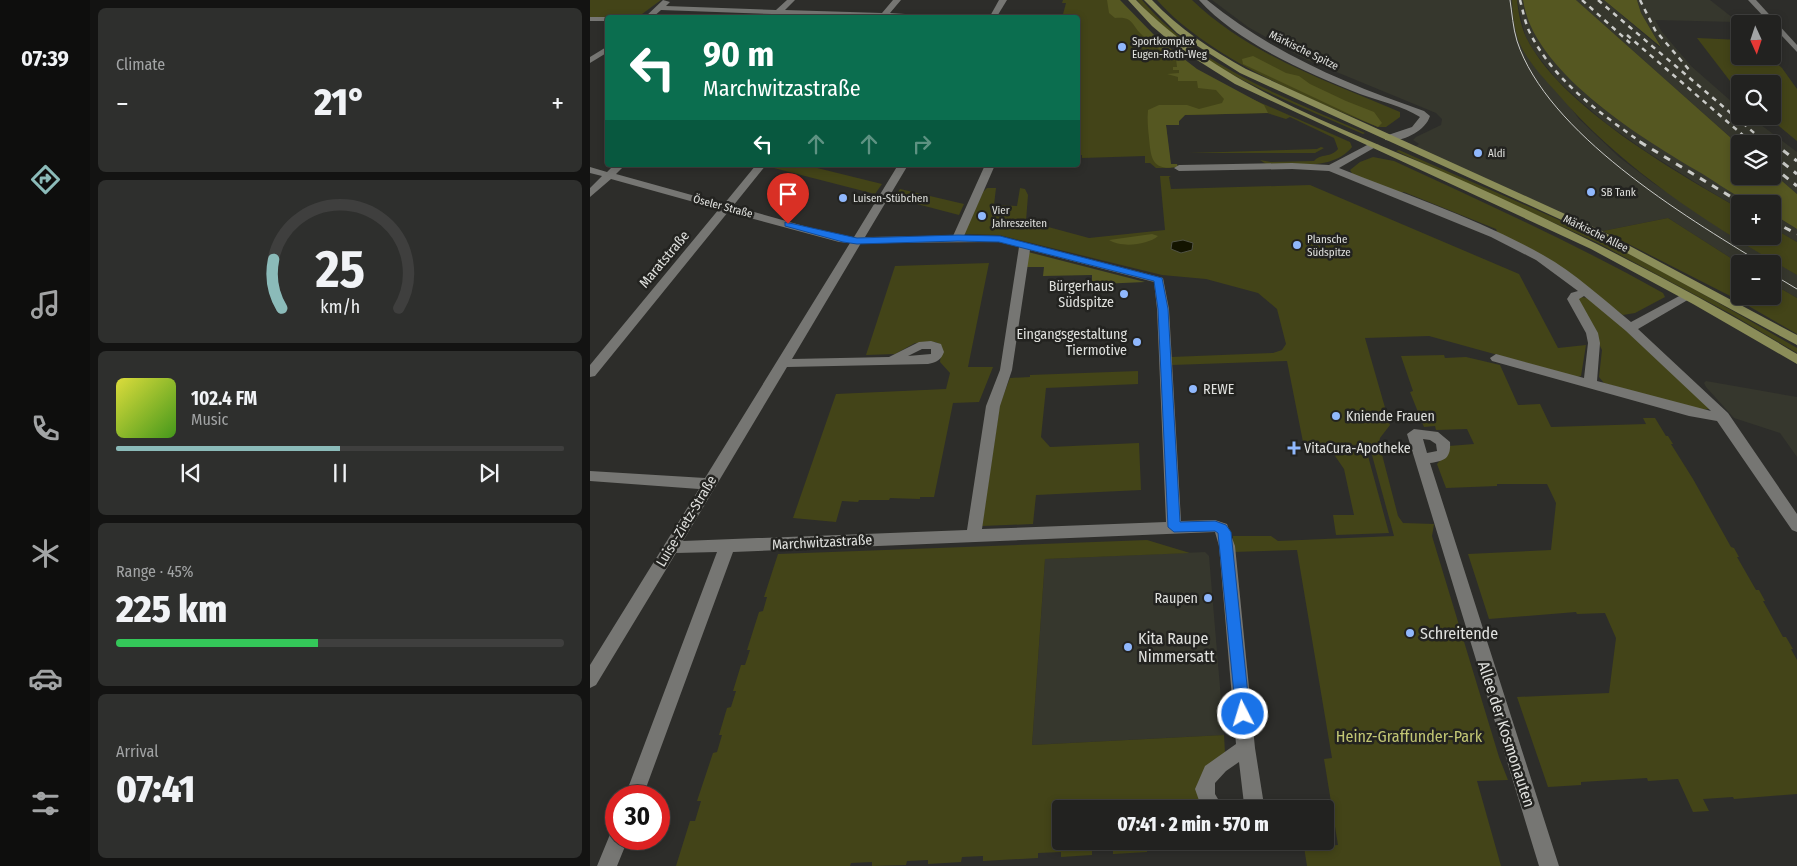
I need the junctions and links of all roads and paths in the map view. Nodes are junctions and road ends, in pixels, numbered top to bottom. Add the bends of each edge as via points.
1 (669, 0) edge
2 (791, 0) edge
3 (896, 0) edge
4 (1003, 0) edge
5 (1132, 0) edge
6 (1148, 0) edge
7 (1203, 0) edge
8 (1752, 0) edge
9 (659, 8) junction
10 (651, 15) edge
11 (776, 15) edge
12 (884, 15) edge
13 (994, 15) edge
14 (590, 19) edge
15 (605, 20) edge
16 (605, 50) edge
17 (1797, 50) edge
18 (590, 61) edge
19 (1388, 138) junction
20 (1374, 145) junction
21 (618, 167) edge
22 (759, 167) edge
23 (902, 167) edge
24 (989, 167) edge
25 (1179, 168) dead end
26 (1331, 168) junction
27 (590, 170) edge
28 (609, 176) junction
29 (590, 194) edge
30 (726, 207) junction
31 (958, 238) junction
32 (857, 241) junction
33 (1025, 245) junction
34 (1586, 292) junction
35 (1687, 296) junction
36 (1630, 328) junction
37 (1797, 341) edge
38 (1496, 358) dead end
39 (1797, 360) edge
40 (891, 361) dead end
41 (784, 363) junction
42 (590, 373) edge
43 (1590, 384) junction
44 (1722, 416) junction
45 (1422, 459) junction
46 (590, 476) edge
47 (709, 484) junction
48 (1797, 526) edge
49 (1174, 527) junction
50 (974, 535) junction
51 (727, 546) junction
52 (671, 547) junction
53 (590, 680) edge
54 (1246, 748) junction
55 (638, 785) edge
56 (1207, 800) edge
57 (1253, 800) edge
58 (614, 850) edge
59 (607, 866) edge
60 (1549, 866) edge

1 - 9 street
2 - 11 street
3 - 12 street
4 - 13 street
5 - 20 main road, Märkische Allee via 1162,32 1227,76
6 - 19 main road, Märkische Allee via 1164,18 1206,51 1272,86
7 - 19 street, Märkische Spitze via 1241,30 1282,53 1322,73 1421,113 1425,120 1422,125 1404,136
8 - 17 street
9 - 10 street
9 - 11 street
14 - 15 street
16 - 18 street
19 - 20 main road
19 - 37 main road, Märkische Allee via 1594,231
20 - 26 street
20 - 35 main road, Märkische Allee via 1559,230
21 - 28 street
22 - 30 street, Maratstraße
23 - 32 street, Luise-Zietz-Straße
24 - 31 street
25 - 26 street
26 - 34 street via 1513,244 1555,268
27 - 28 street, Öseler Straße
28 - 29 street
28 - 30 street, Öseler Straße
30 - 32 street, Öseler Straße via 843,240
30 - 42 street, Maratstraße
31 - 32 street
31 - 33 street via 1000,239
32 - 41 street, Luise-Zietz-Straße
33 - 49 street via 1159,280
33 - 50 street via 1006,370 993,406
34 - 36 street
34 - 43 street via 1574,295 1573,299 1592,333
35 - 36 street
35 - 39 main road, Märkische Allee
36 - 44 street via 1704,395
38 - 43 street
40 - 41 street
41 - 47 street, Luise-Zietz-Straße
43 - 44 street via 1703,414
44 - 48 street
45 - 45 street, Allee der Kosmonauten via 1414,434 1439,438 1445,446 1444,453
45 - 60 street, Allee der Kosmonauten
46 - 47 street
47 - 52 street, Luise-Zietz-Straße
49 - 50 street, Marchwitzastraße
49 - 54 street, Marchwitzastraße via 1215,526 1225,532
50 - 51 street, Marchwitzastraße
51 - 52 street, Marchwitzastraße
51 - 55 street
52 - 53 street, Luise-Zietz-Straße
54 - 56 street via 1218,764 1210,774 1205,783
54 - 57 street, Marchwitzastraße
58 - 59 street

